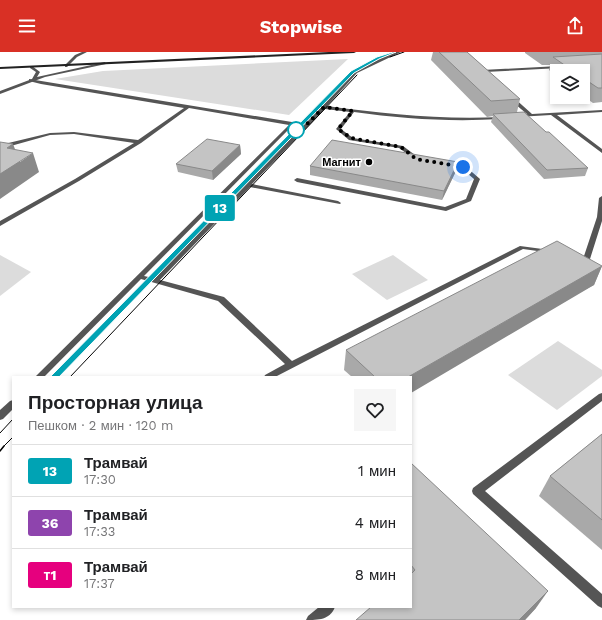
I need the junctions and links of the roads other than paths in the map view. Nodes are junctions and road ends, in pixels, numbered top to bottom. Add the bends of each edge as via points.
1 (85, 52) edge
2 (354, 52) edge
3 (399, 52) edge
4 (105, 63) junction
5 (66, 66) junction
6 (31, 67) junction
7 (0, 68) edge
8 (550, 68) edge
9 (487, 76) edge
10 (32, 80) junction
11 (2, 86) dead end
12 (0, 93) edge
13 (509, 96) edge
14 (189, 106) junction
15 (324, 107) junction
16 (353, 111) junction
17 (602, 111) edge
18 (552, 114) junction
19 (531, 115) junction
20 (512, 117) edge
21 (505, 118) edge
22 (293, 123) junction
23 (306, 126) junction
24 (139, 142) junction
25 (0, 147) edge
26 (602, 151) edge
27 (424, 160) edge
28 (439, 163) edge
29 (297, 180) dead end
30 (248, 185) junction
31 (602, 198) edge
32 (338, 203) dead end
33 (601, 217) edge
34 (0, 224) edge
35 (558, 254) edge
36 (572, 256) edge
37 (140, 277) junction
38 (155, 281) junction
39 (291, 365) junction
40 (40, 376) edge
41 (270, 376) edge
42 (602, 396) edge
43 (12, 404) edge
44 (0, 416) edge
45 (602, 602) edge
46 (328, 608) edge
47 (312, 620) edge

1 - 5 street via 76,56
2 - 4 main road
3 - 15 street via 356,72
4 - 5 main road
4 - 10 street
5 - 6 main road
6 - 7 main road
6 - 10 street via 38,72
8 - 9 street via 482,71
10 - 12 street
10 - 14 street
11 - 12 street
13 - 19 street
14 - 22 street
14 - 24 street
15 - 16 street
15 - 23 street
16 - 21 street via 409,118
16 - 27 street via 338,129 351,138 401,147 416,159
17 - 18 street
18 - 19 street
18 - 26 street
19 - 20 street
22 - 23 street
22 - 37 street
23 - 30 street
24 - 25 street via 74,133 50,134
24 - 34 street
28 - 29 street via 463,167 477,179 469,200 446,209
30 - 32 street
30 - 38 street
31 - 33 street
33 - 36 street via 587,259
35 - 39 street via 522,247
37 - 38 street
37 - 40 street
38 - 39 street via 221,299
39 - 41 street
42 - 45 street via 477,491
43 - 44 street
46 - 47 street

